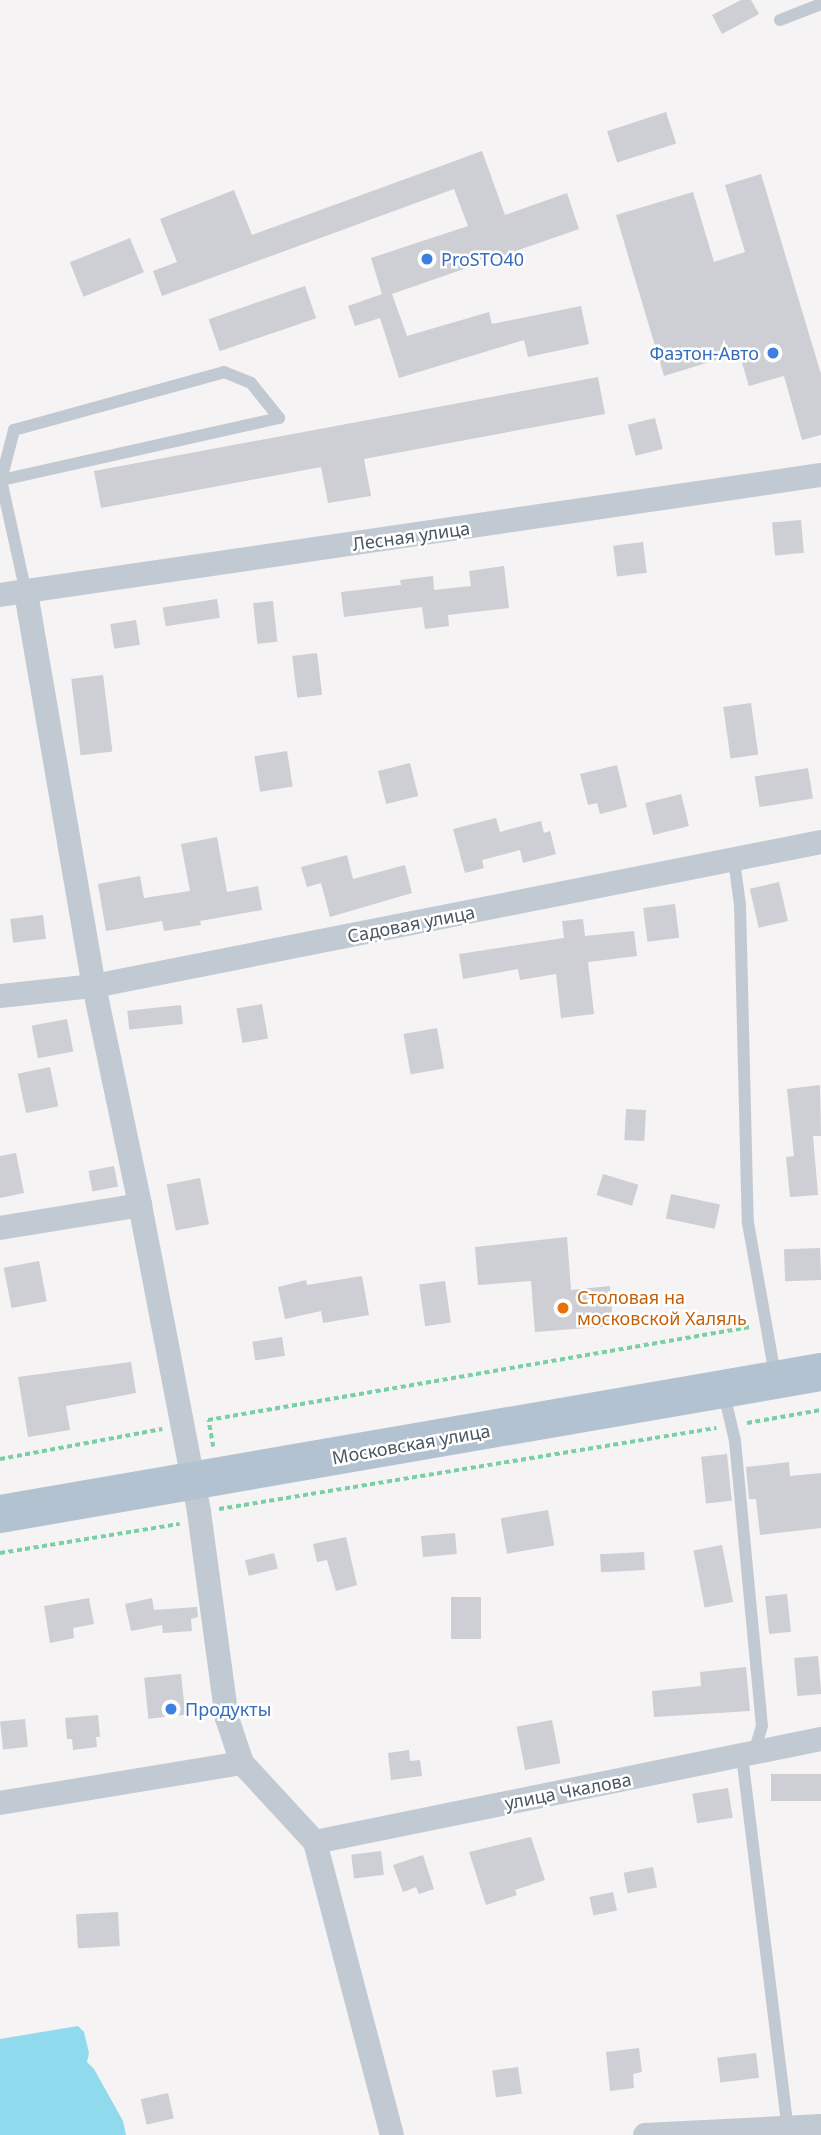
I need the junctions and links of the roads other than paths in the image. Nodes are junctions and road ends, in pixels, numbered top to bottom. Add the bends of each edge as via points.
1 (821, 4) edge
2 (780, 20) dead end
3 (821, 475) edge
4 (1, 480) edge
5 (26, 593) junction
6 (0, 595) edge
7 (821, 842) edge
8 (734, 860) junction
9 (94, 986) junction
10 (0, 996) edge
11 (140, 1205) junction
12 (0, 1228) edge
13 (821, 1372) edge
14 (776, 1382) junction
15 (727, 1408) junction
16 (208, 1494) junction
17 (0, 1514) edge
18 (821, 1739) edge
19 (748, 1755) junction
20 (243, 1763) junction
21 (0, 1803) edge
22 (316, 1842) junction
23 (802, 2129) edge
24 (392, 2135) edge
25 (645, 2135) edge

1 - 2 lane
3 - 5 street, Лесная улица
4 - 4 lane via 14,430 224,372 251,383 279,418
4 - 5 lane
5 - 6 street, Лесная улица
5 - 9 street
7 - 8 street, Садовая улица
8 - 9 street, Садовая улица
8 - 14 lane via 741,932 748,1223
9 - 10 street, Садовая улица
9 - 11 street
11 - 12 street
11 - 16 street via 181,1426
13 - 14 main road, Московская улица
14 - 15 main road, Московская улица
15 - 16 main road, Московская улица
15 - 19 lane via 735,1441 762,1726
16 - 17 main road, Московская улица
16 - 20 street via 226,1718
18 - 19 street, улица Чкалова
19 - 22 street, улица Чкалова
19 - 23 lane
20 - 21 street
20 - 22 street
22 - 24 street
23 - 25 street

